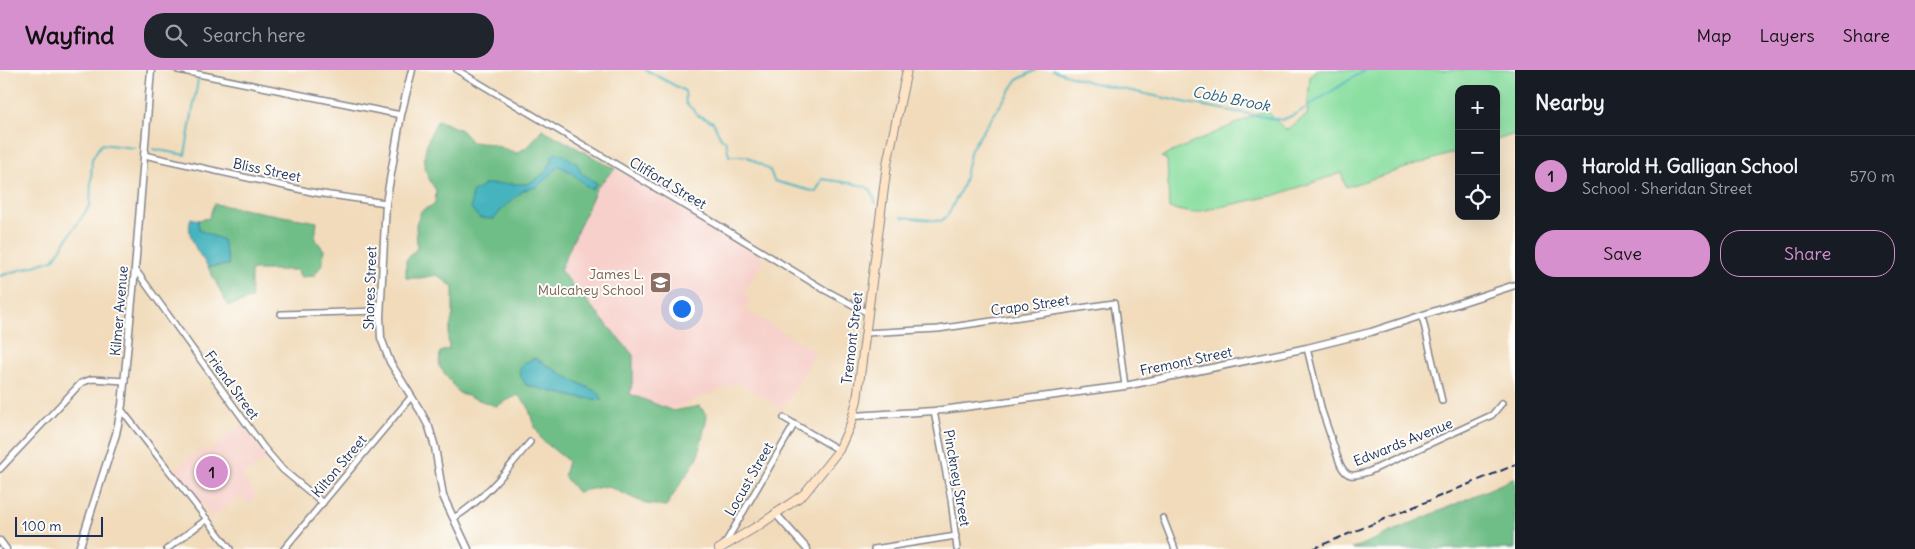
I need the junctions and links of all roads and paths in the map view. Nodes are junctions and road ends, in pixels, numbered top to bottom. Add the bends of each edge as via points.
1 (152, 70) edge
2 (178, 70) edge
3 (412, 70) edge
4 (457, 70) edge
5 (907, 70) edge
6 (401, 115) junction
7 (144, 155) junction
8 (386, 203) junction
9 (136, 269) junction
10 (1515, 285) edge
11 (380, 311) junction
12 (868, 313) junction
13 (281, 314) dead end
14 (1422, 316) junction
15 (865, 333) junction
16 (1307, 348) junction
17 (125, 381) junction
18 (1125, 386) junction
19 (411, 397) junction
20 (1442, 401) dead end
21 (1502, 403) dead end
22 (121, 409) junction
23 (934, 411) junction
24 (853, 416) junction
25 (784, 418) dead end
26 (794, 425) junction
27 (530, 442) dead end
28 (839, 450) junction
29 (0, 469) edge
30 (323, 503) junction
31 (775, 513) junction
32 (454, 518) junction
33 (1163, 518) dead end
34 (207, 519) junction
35 (956, 536) junction
36 (0, 541) edge
37 (721, 547) edge
38 (6, 549) edge
39 (79, 549) edge
40 (167, 549) edge
41 (230, 549) edge
42 (284, 549) edge
43 (468, 549) edge
44 (808, 549) edge
45 (874, 549) edge
46 (957, 549) edge
47 (1175, 549) edge

1 - 7 street, Kilmer Avenue
2 - 6 street
3 - 6 street, Shores Street
4 - 12 street, Clifford Street
5 - 12 main road, Tremont Street via 887,164
6 - 8 street, Shores Street
7 - 8 street, Bliss Street via 324,194
7 - 9 street, Kilmer Avenue
8 - 11 street, Shores Street
9 - 17 street, Kilmer Avenue
9 - 30 street, Friend Street via 267,452 286,473
10 - 14 street, Fremont Street
11 - 13 street
11 - 19 street, Shores Street via 384,349
12 - 15 main road, Tremont Street
14 - 16 street, Fremont Street
14 - 20 street
15 - 18 street, Crapo Street via 945,328 1114,303
15 - 24 main road, Tremont Street
16 - 18 street, Fremont Street
16 - 21 street, Edwards Avenue via 1322,411 1340,464 1349,474 1368,472 1462,430 1492,415
17 - 22 street, Kilmer Avenue
17 - 29 street via 92,379 81,383
18 - 23 street, Fremont Street
19 - 30 street, Kilton Street
19 - 32 street, Shores Street via 431,433 442,491
22 - 34 street
22 - 39 street, Kilmer Avenue
23 - 24 street, Fremont Street
23 - 35 street, Pinckney Street
24 - 28 main road, Tremont Street
25 - 26 street
26 - 28 street
26 - 37 street, Locust Street
27 - 32 street via 491,489
28 - 31 main road, Tremont Street via 804,494
30 - 42 street, Kilton Street
31 - 37 main road, Tremont Street
31 - 44 street
32 - 43 street, Shores Street
33 - 47 street
34 - 40 street
34 - 41 street
35 - 45 street
35 - 46 street, Pinckney Street
36 - 38 street

